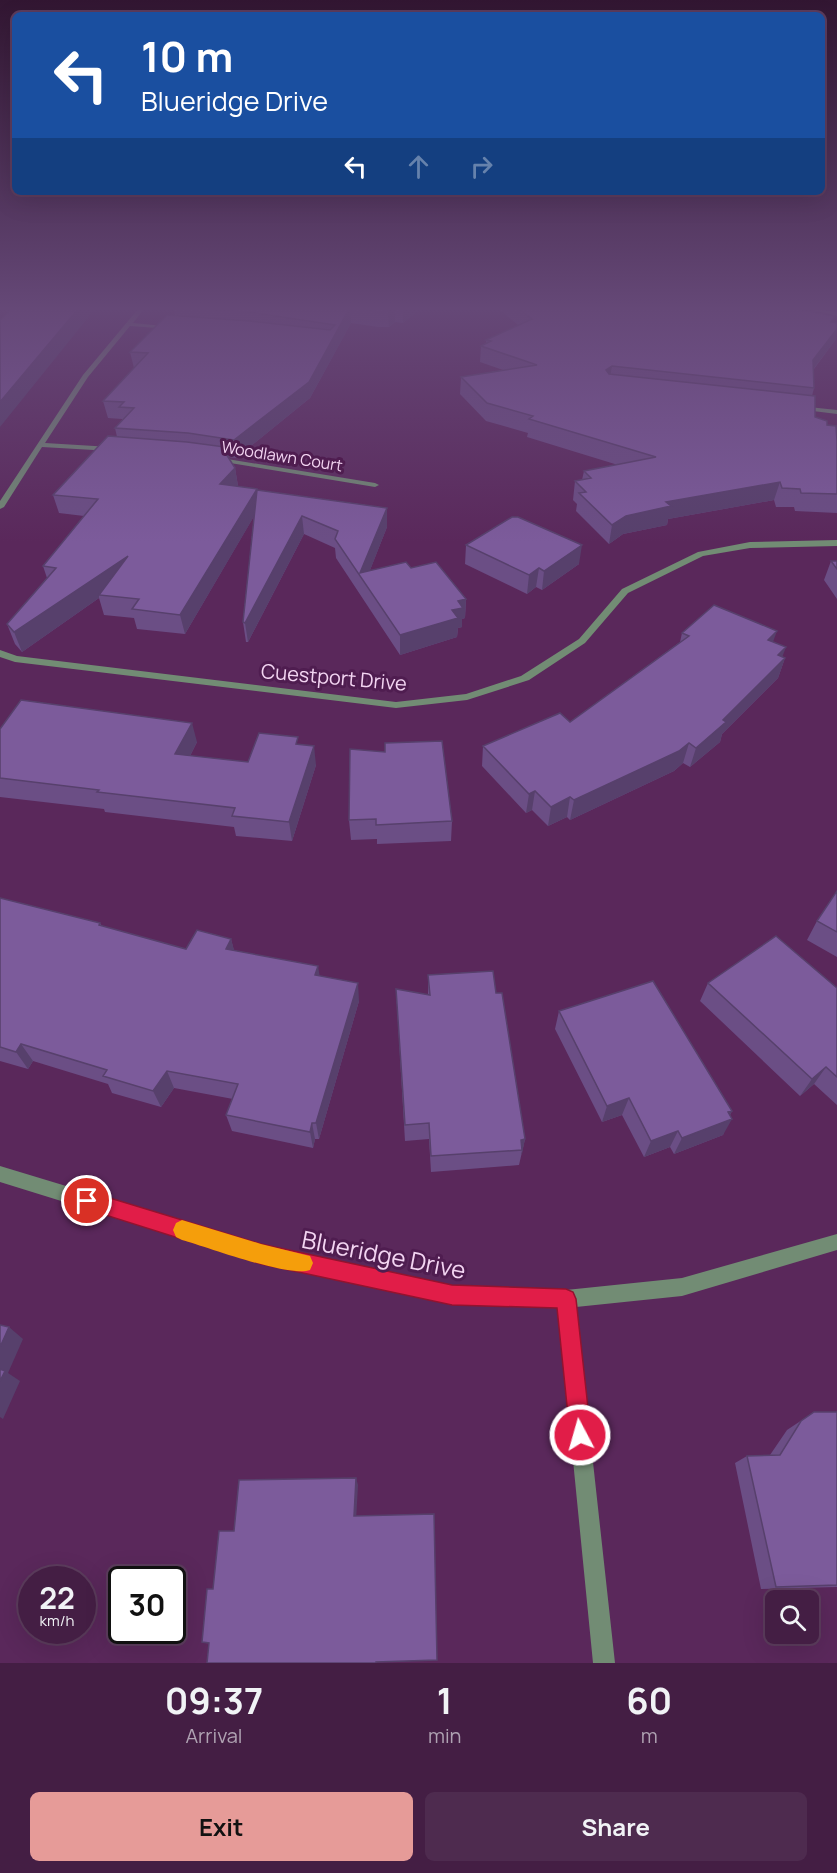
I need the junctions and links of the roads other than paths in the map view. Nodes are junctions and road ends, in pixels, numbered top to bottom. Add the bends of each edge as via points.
1 (78, 387) edge
2 (791, 407) edge
3 (837, 412) edge
4 (40, 444) junction
5 (121, 450) edge
6 (214, 459) edge
7 (375, 485) dead end
8 (0, 507) edge
9 (837, 543) edge
10 (0, 653) edge
11 (0, 1174) edge
12 (837, 1242) edge
13 (566, 1299) junction
14 (604, 1663) edge

1 - 4 street
2 - 3 street
4 - 5 street
4 - 8 street
6 - 7 street, Woodlawn Court
9 - 10 street, Cuestport Drive via 750,545 701,554 625,591 582,641 525,678 467,698 396,705 15,659
11 - 13 street, Blueridge Drive via 261,1254 452,1295
12 - 13 street, Blueridge Drive via 682,1287
13 - 14 street

